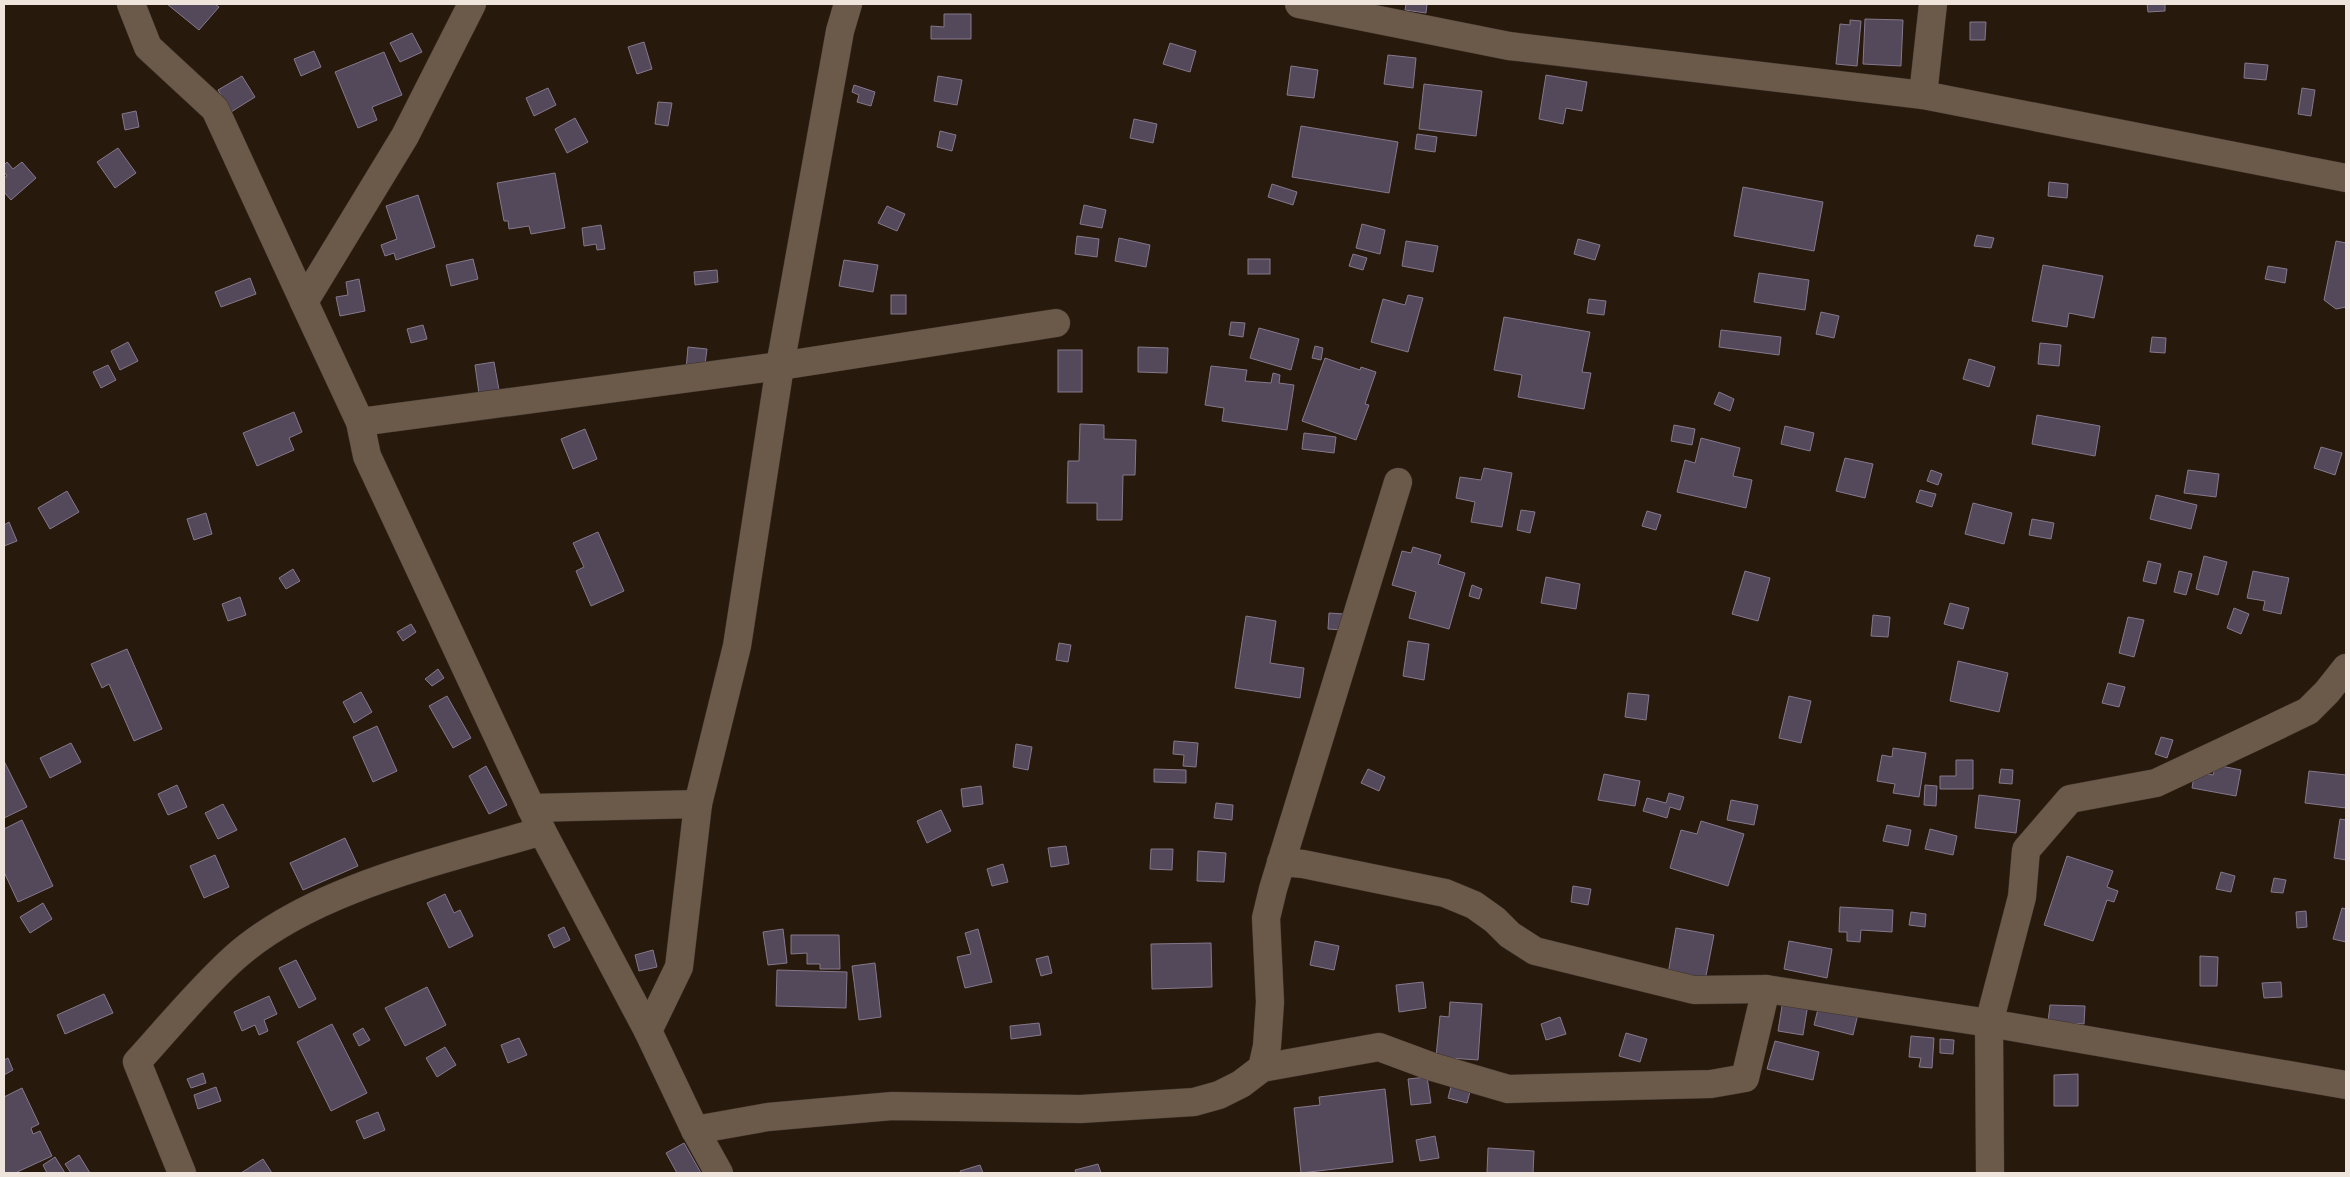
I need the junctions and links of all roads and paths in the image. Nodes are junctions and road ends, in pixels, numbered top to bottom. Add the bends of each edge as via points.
1 (131, 4) edge
2 (472, 4) edge
3 (848, 4) edge
4 (1299, 4) edge
5 (1933, 4) edge
6 (1923, 94) junction
7 (2346, 178) edge
8 (304, 302) junction
9 (1056, 323) dead end
10 (780, 366) junction
11 (360, 422) junction
12 (1398, 482) dead end
13 (2346, 668) edge
14 (698, 804) junction
15 (536, 819) junction
16 (1281, 862) junction
17 (1766, 989) junction
18 (1989, 1023) junction
19 (648, 1031) junction
20 (1262, 1068) junction
21 (2346, 1085) edge
22 (695, 1130) junction
23 (182, 1173) edge
24 (719, 1173) edge
25 (1990, 1173) edge

1 - 8 street via 148,47 215,109
2 - 8 street via 405,136
3 - 10 street via 840,31
4 - 6 street via 1509,46
5 - 6 street
6 - 7 street
8 - 11 street
9 - 10 street
10 - 11 street
10 - 14 street via 737,646
11 - 15 street via 367,456
12 - 16 street
13 - 18 street via 2308,711 2258,735 2156,783 2070,799 2026,850 2022,897
14 - 15 street
14 - 19 street via 679,968
15 - 19 street
15 - 23 street via 332,896 285,921 233,959 137,1062
16 - 17 street via 1445,893 1474,905 1534,952 1694,990
16 - 20 street via 1266,918 1270,1002
17 - 18 street
17 - 20 street via 1745,1078 1711,1084 1508,1089 1379,1047
18 - 21 street
18 - 25 street
19 - 22 street
20 - 22 street via 1219,1096 1194,1102 1080,1109 892,1106 768,1116
22 - 24 street

